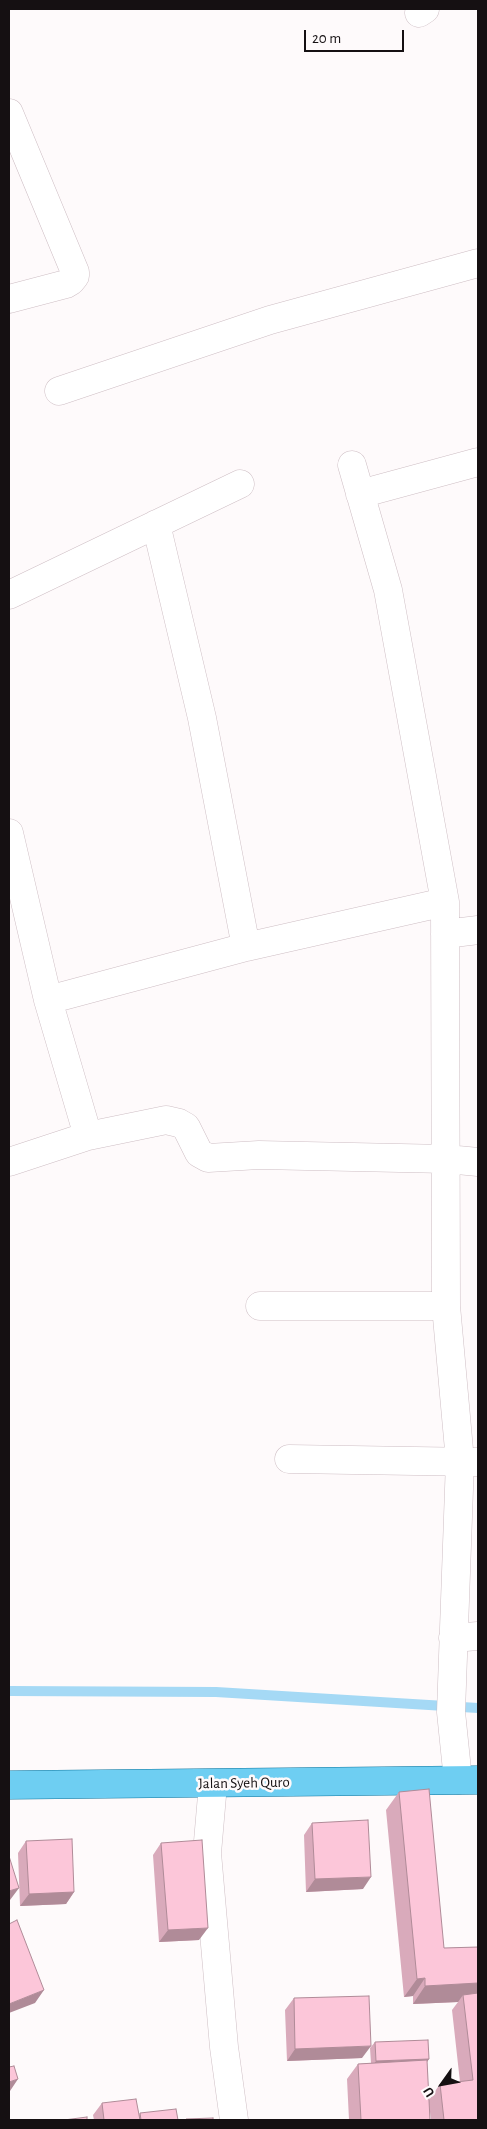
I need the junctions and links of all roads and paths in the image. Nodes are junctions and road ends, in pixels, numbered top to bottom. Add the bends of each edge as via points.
1 (9, 114) edge
2 (478, 263) edge
3 (9, 299) edge
4 (59, 391) dead end
5 (478, 462) edge
6 (352, 465) dead end
7 (240, 484) dead end
8 (360, 494) junction
9 (156, 524) junction
10 (9, 595) edge
11 (9, 833) edge
12 (445, 902) junction
13 (478, 930) edge
14 (445, 934) junction
15 (246, 948) junction
16 (48, 1000) junction
17 (88, 1136) junction
18 (447, 1159) junction
19 (9, 1162) edge
20 (478, 1162) edge
21 (260, 1306) dead end
22 (446, 1306) junction
23 (289, 1459) dead end
24 (469, 1462) edge
25 (466, 1637) edge
26 (468, 1780) edge
27 (213, 1784) junction
28 (9, 1785) edge
29 (234, 2120) edge

1 - 3 street via 75,272 71,282
2 - 4 street via 270,320
5 - 8 street
6 - 8 street
7 - 9 street
8 - 12 street via 388,590
9 - 10 street
9 - 15 street via 202,718
11 - 16 street
12 - 14 street
12 - 15 street
13 - 14 street
14 - 18 street
15 - 16 street
16 - 17 street
17 - 18 street via 166,1120 186,1127 199,1153 208,1158 259,1155
17 - 19 street
18 - 20 street
18 - 22 street
21 - 22 street
22 - 24 street
23 - 24 street
24 - 25 street
25 - 26 street via 454,1680 451,1712
26 - 27 main road, Jalan Syeh Quro
27 - 28 main road, Jalan Syeh Quro
27 - 29 street via 207,1852 220,2010

